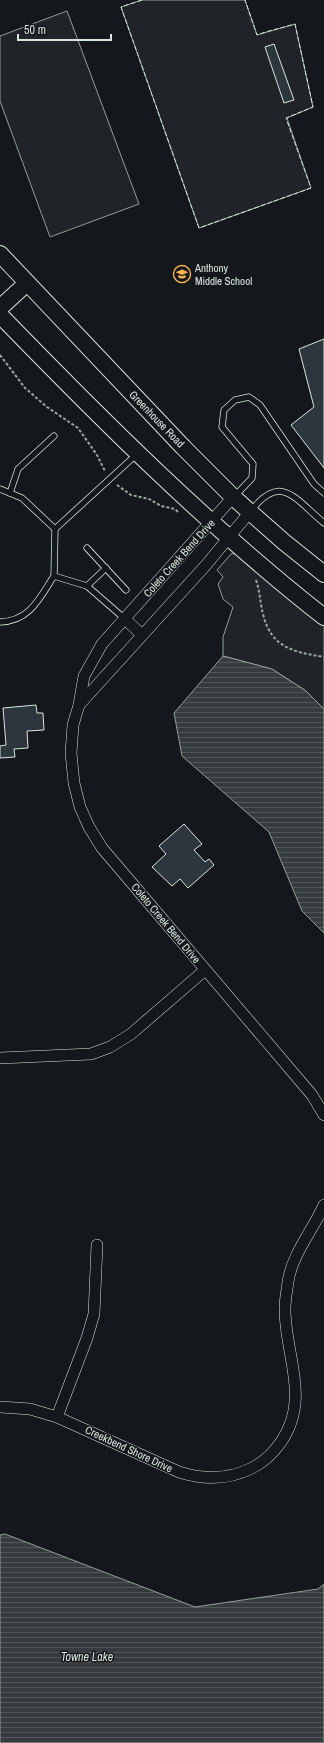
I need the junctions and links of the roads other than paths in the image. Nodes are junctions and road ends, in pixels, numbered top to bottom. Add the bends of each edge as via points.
1 (0, 254) edge
2 (27, 283) junction
3 (0, 308) edge
4 (0, 315) edge
5 (54, 436) dead end
6 (139, 452) junction
7 (0, 489) edge
8 (10, 493) junction
9 (324, 493) edge
10 (234, 497) junction
11 (249, 512) junction
12 (212, 522) junction
13 (324, 523) edge
14 (55, 529) junction
15 (229, 538) junction
16 (87, 548) dead end
17 (106, 568) junction
18 (324, 574) edge
19 (54, 576) junction
20 (87, 586) junction
21 (126, 590) dead end
22 (324, 617) edge
23 (125, 619) junction
24 (0, 622) edge
25 (142, 635) junction
26 (79, 705) junction
27 (205, 970) junction
28 (0, 1058) edge
29 (324, 1115) edge
30 (324, 1205) edge
31 (96, 1245) dead end
32 (0, 1407) edge
33 (56, 1417) junction

1 - 2 main road, Greenhouse Road
2 - 3 main road
2 - 10 main road, Greenhouse Road
4 - 6 main road
5 - 8 lane via 18,469
6 - 12 main road
6 - 14 lane
7 - 8 lane
8 - 14 lane via 22,498
9 - 10 lane via 314,484 260,405 249,397 235,400 224,410 222,426 253,464 252,478
10 - 11 main road, Greenhouse Road
10 - 12 street, Coleto Creek Bend Drive
11 - 13 lane via 267,493 276,490 286,492
11 - 15 street, Coleto Creek Bend Drive
11 - 18 main road, Greenhouse Road
12 - 15 main road
12 - 23 street, Coleto Creek Bend Drive
14 - 19 lane
15 - 22 main road
15 - 25 street, Coleto Creek Bend Drive
16 - 17 lane
17 - 20 lane
17 - 21 lane
19 - 20 lane
19 - 24 lane via 34,608 13,622
20 - 23 lane
23 - 25 street
23 - 26 street, Coleto Creek Bend Drive via 102,644 84,676
25 - 26 street, Coleto Creek Bend Drive
26 - 27 street, Coleto Creek Bend Drive via 73,725 71,753 74,783 80,807 89,827 102,848
27 - 28 street via 131,1034 110,1047 91,1054
27 - 29 street, Coleto Creek Bend Drive via 312,1095
30 - 33 street, Creekbend Shore Drive via 297,1256 289,1280 285,1309 297,1393 294,1415 287,1433 276,1450 258,1465 226,1477 195,1477
31 - 33 street via 94,1314
32 - 33 street, Creekbend Shore Drive via 30,1409

